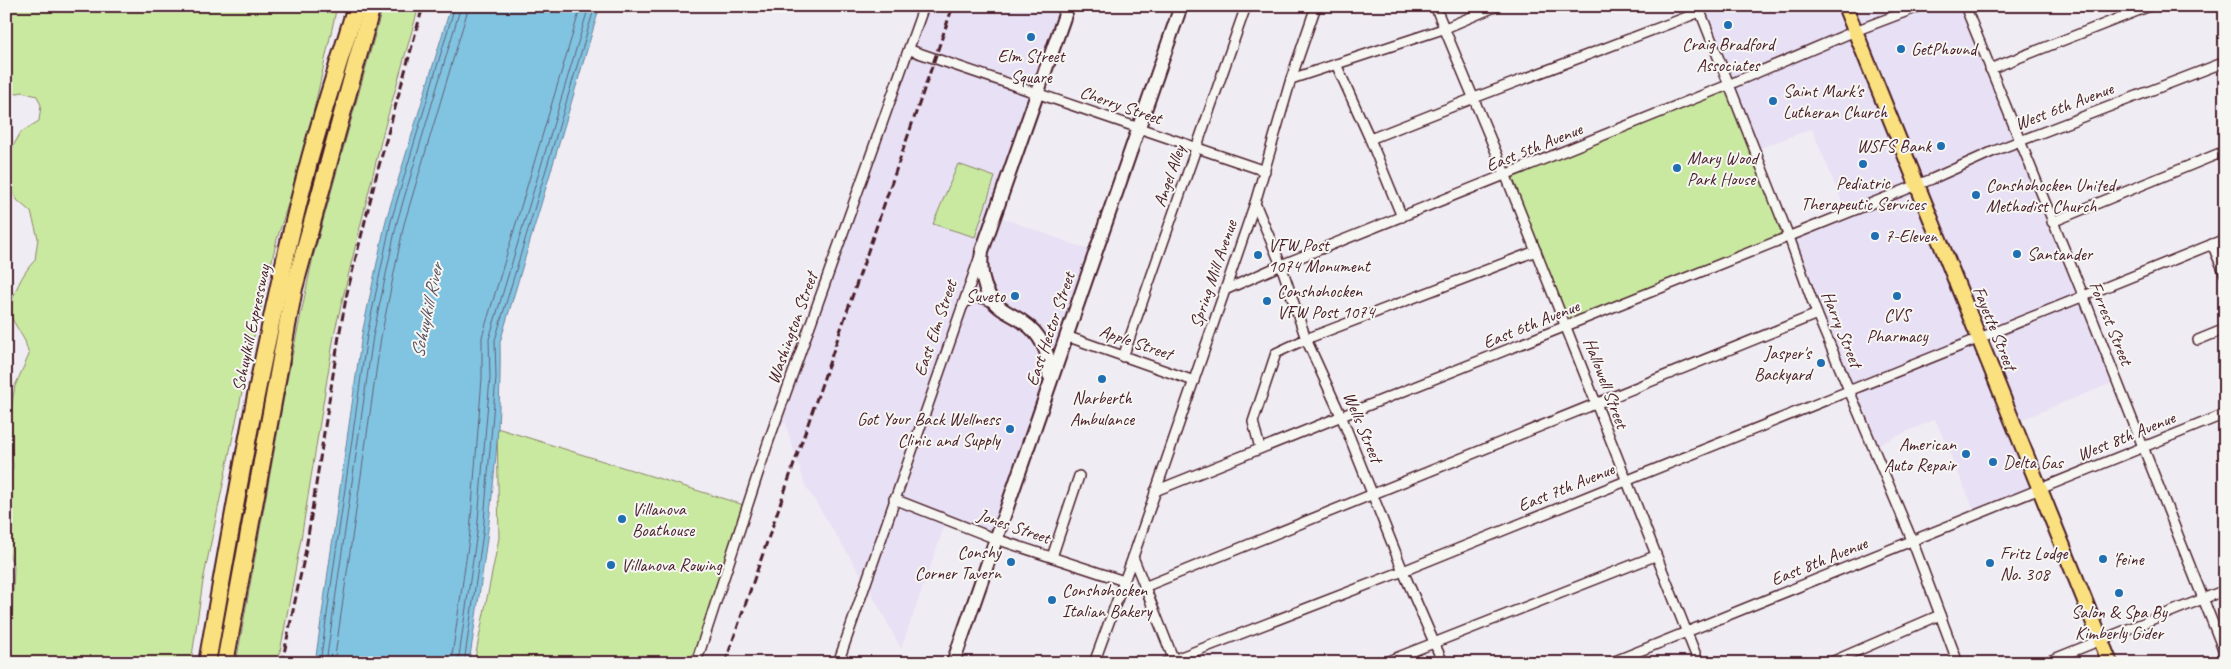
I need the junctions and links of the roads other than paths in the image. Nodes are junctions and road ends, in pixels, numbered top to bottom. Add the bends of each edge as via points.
1 (356, 6) edge
2 (372, 6) edge
3 (924, 6) edge
4 (1068, 6) edge
5 (1181, 6) edge
6 (1246, 6) edge
7 (1316, 6) edge
8 (1435, 6) edge
9 (1497, 6) edge
10 (1845, 6) edge
11 (1921, 6) edge
12 (1965, 6) edge
13 (2150, 6) edge
14 (1699, 9) edge
15 (1443, 29) junction
16 (1855, 31) junction
17 (910, 50) junction
18 (2225, 62) edge
19 (1336, 64) junction
20 (1990, 69) junction
21 (1291, 78) junction
22 (1728, 85) junction
23 (1037, 94) junction
24 (1474, 98) junction
25 (1138, 128) junction
26 (1370, 140) junction
27 (2018, 141) junction
28 (1196, 148) junction
29 (2225, 151) edge
30 (1265, 171) junction
31 (1506, 176) junction
32 (1918, 185) junction
33 (1255, 203) junction
34 (1402, 217) junction
35 (2052, 222) junction
36 (1790, 238) junction
37 (2225, 239) edge
38 (2212, 244) junction
39 (982, 251) junction
40 (1536, 251) junction
41 (1281, 265) junction
42 (2225, 274) edge
43 (1225, 290) junction
44 (2082, 295) junction
45 (994, 303) junction
46 (959, 314) junction
47 (1817, 314) junction
48 (1567, 328) junction
49 (2225, 329) edge
50 (1036, 333) junction
51 (1066, 336) junction
52 (1306, 339) junction
53 (1979, 339) junction
54 (2198, 340) dead end
55 (1123, 357) junction
56 (1194, 381) junction
57 (1849, 391) junction
58 (1044, 402) junction
59 (1596, 404) junction
60 (2225, 414) edge
61 (1342, 418) junction
62 (2144, 447) junction
63 (1260, 448) junction
64 (1078, 476) dead end
65 (1627, 479) junction
66 (2040, 489) junction
67 (1155, 491) junction
68 (1372, 493) junction
69 (894, 499) junction
70 (996, 539) junction
71 (1912, 540) junction
72 (1655, 556) junction
73 (1052, 557) junction
74 (1133, 557) junction
75 (1403, 571) junction
76 (1124, 581) junction
77 (1144, 587) junction
78 (2225, 590) edge
79 (2202, 598) junction
80 (1940, 615) junction
81 (1687, 631) junction
82 (1435, 641) junction
83 (2101, 641) junction
84 (2225, 654) edge
85 (1172, 662) edge
86 (207, 663) edge
87 (225, 663) edge
88 (696, 663) edge
89 (838, 663) edge
90 (953, 663) edge
91 (1094, 663) edge
92 (1383, 663) edge
93 (1443, 663) edge
94 (1610, 663) edge
95 (1699, 663) edge
96 (1829, 663) edge
97 (1958, 663) edge
98 (2044, 663) edge
99 (2110, 663) edge

1 - 86 highway, Schuylkill Expressway via 310,158 270,330
2 - 87 highway, Schuylkill Expressway via 294,288
3 - 17 street, Washington Street
4 - 23 main road, East Elm Street
5 - 25 main road, East Hector Street
6 - 28 street, Angel Alley
7 - 21 street, Spring Mill Avenue
8 - 15 street, Hallowell Street
9 - 15 street
10 - 16 main road, Fayette Street
11 - 16 street, East 5th Avenue
12 - 20 street, Forrest Street
13 - 20 street
14 - 22 street, Harry Street
14 - 24 street
15 - 19 street
15 - 24 street, Hallowell Street
16 - 22 street, East 5th Avenue
16 - 32 main road, Fayette Street
17 - 23 street, Cherry Street
17 - 88 street, Washington Street via 768,443
18 - 27 street, West 6th Avenue
19 - 21 street
19 - 26 street
20 - 27 street, Forrest Street
21 - 30 street, Spring Mill Avenue
22 - 31 street, East 5th Avenue
22 - 36 street, Harry Street
23 - 25 street, Cherry Street
23 - 39 main road, East Elm Street
24 - 26 street
24 - 31 street, Hallowell Street
25 - 28 street, Cherry Street
25 - 51 main road, East Hector Street
26 - 34 street
27 - 32 street, West 6th Avenue
27 - 35 street, Forrest Street
28 - 30 street, Cherry Street
28 - 55 street, Angel Alley
29 - 35 street
30 - 33 street, Spring Mill Avenue
31 - 34 street, East 5th Avenue
31 - 40 street, Hallowell Street
32 - 36 street, East 6th Avenue
32 - 53 main road, Fayette Street
33 - 41 street, Wells Street
33 - 43 street, Spring Mill Avenue
34 - 41 street, East 5th Avenue
35 - 44 street, Forrest Street
36 - 47 street, Harry Street
36 - 48 street, East 6th Avenue
37 - 38 street, East 7th Avenue
38 - 42 street
38 - 44 street, East 7th Avenue
39 - 45 main road via 984,283
39 - 46 street, East Elm Street
40 - 48 street, Hallowell Street
40 - 52 street
41 - 43 street, East 5th Avenue
41 - 52 street, Wells Street
43 - 56 street, Spring Mill Avenue
44 - 53 street, East 7th Avenue
44 - 62 street, Forrest Street
45 - 46 street via 983,298 970,298
45 - 50 main road
46 - 69 street, East Elm Street
47 - 57 street, Harry Street
47 - 59 street
48 - 59 street, Hallowell Street
48 - 61 street, East 6th Avenue
49 - 54 street
50 - 51 main road via 1051,340
50 - 58 main road via 1049,362
51 - 55 street, Apple Street
51 - 58 main road, East Hector Street
52 - 61 street, Wells Street
52 - 63 street via 1276,353 1253,422
53 - 57 street, East 7th Avenue
53 - 66 main road, Fayette Street
55 - 56 street, Apple Street
56 - 67 street, Spring Mill Avenue
57 - 65 street, East 7th Avenue
57 - 71 street, Harry Street
58 - 70 main road, East Hector Street
59 - 65 street, Hallowell Street
59 - 68 street
60 - 62 street, West 8th Avenue
61 - 63 street, East 6th Avenue
61 - 68 street, Wells Street
62 - 66 street, West 8th Avenue
62 - 79 street, Forrest Street
63 - 67 street, East 6th Avenue
64 - 73 street
65 - 72 street, Hallowell Street
65 - 75 street, East 7th Avenue
66 - 71 street, East 8th Avenue
66 - 83 main road, Fayette Street
67 - 74 street, Spring Mill Avenue
68 - 75 street, Wells Street
68 - 77 street
69 - 70 street, Jones Street
69 - 89 street, East Elm Street
70 - 73 street, Jones Street
70 - 90 main road, East Hector Street
71 - 80 street, Harry Street
71 - 81 street, East 8th Avenue
72 - 81 street, Hallowell Street
72 - 82 street
73 - 76 street, Jones Street
74 - 76 street, Spring Mill Avenue
74 - 77 street
75 - 82 street, Wells Street
75 - 85 street, East 7th Avenue
76 - 91 street, Spring Mill Avenue
77 - 85 street
78 - 79 street
79 - 83 street
79 - 84 street, Forrest Street
80 - 96 street
80 - 97 street, Harry Street
81 - 94 street, East 8th Avenue
81 - 95 street, Hallowell Street
82 - 92 street
82 - 93 street, Wells Street
83 - 98 street
83 - 99 main road, Fayette Street

